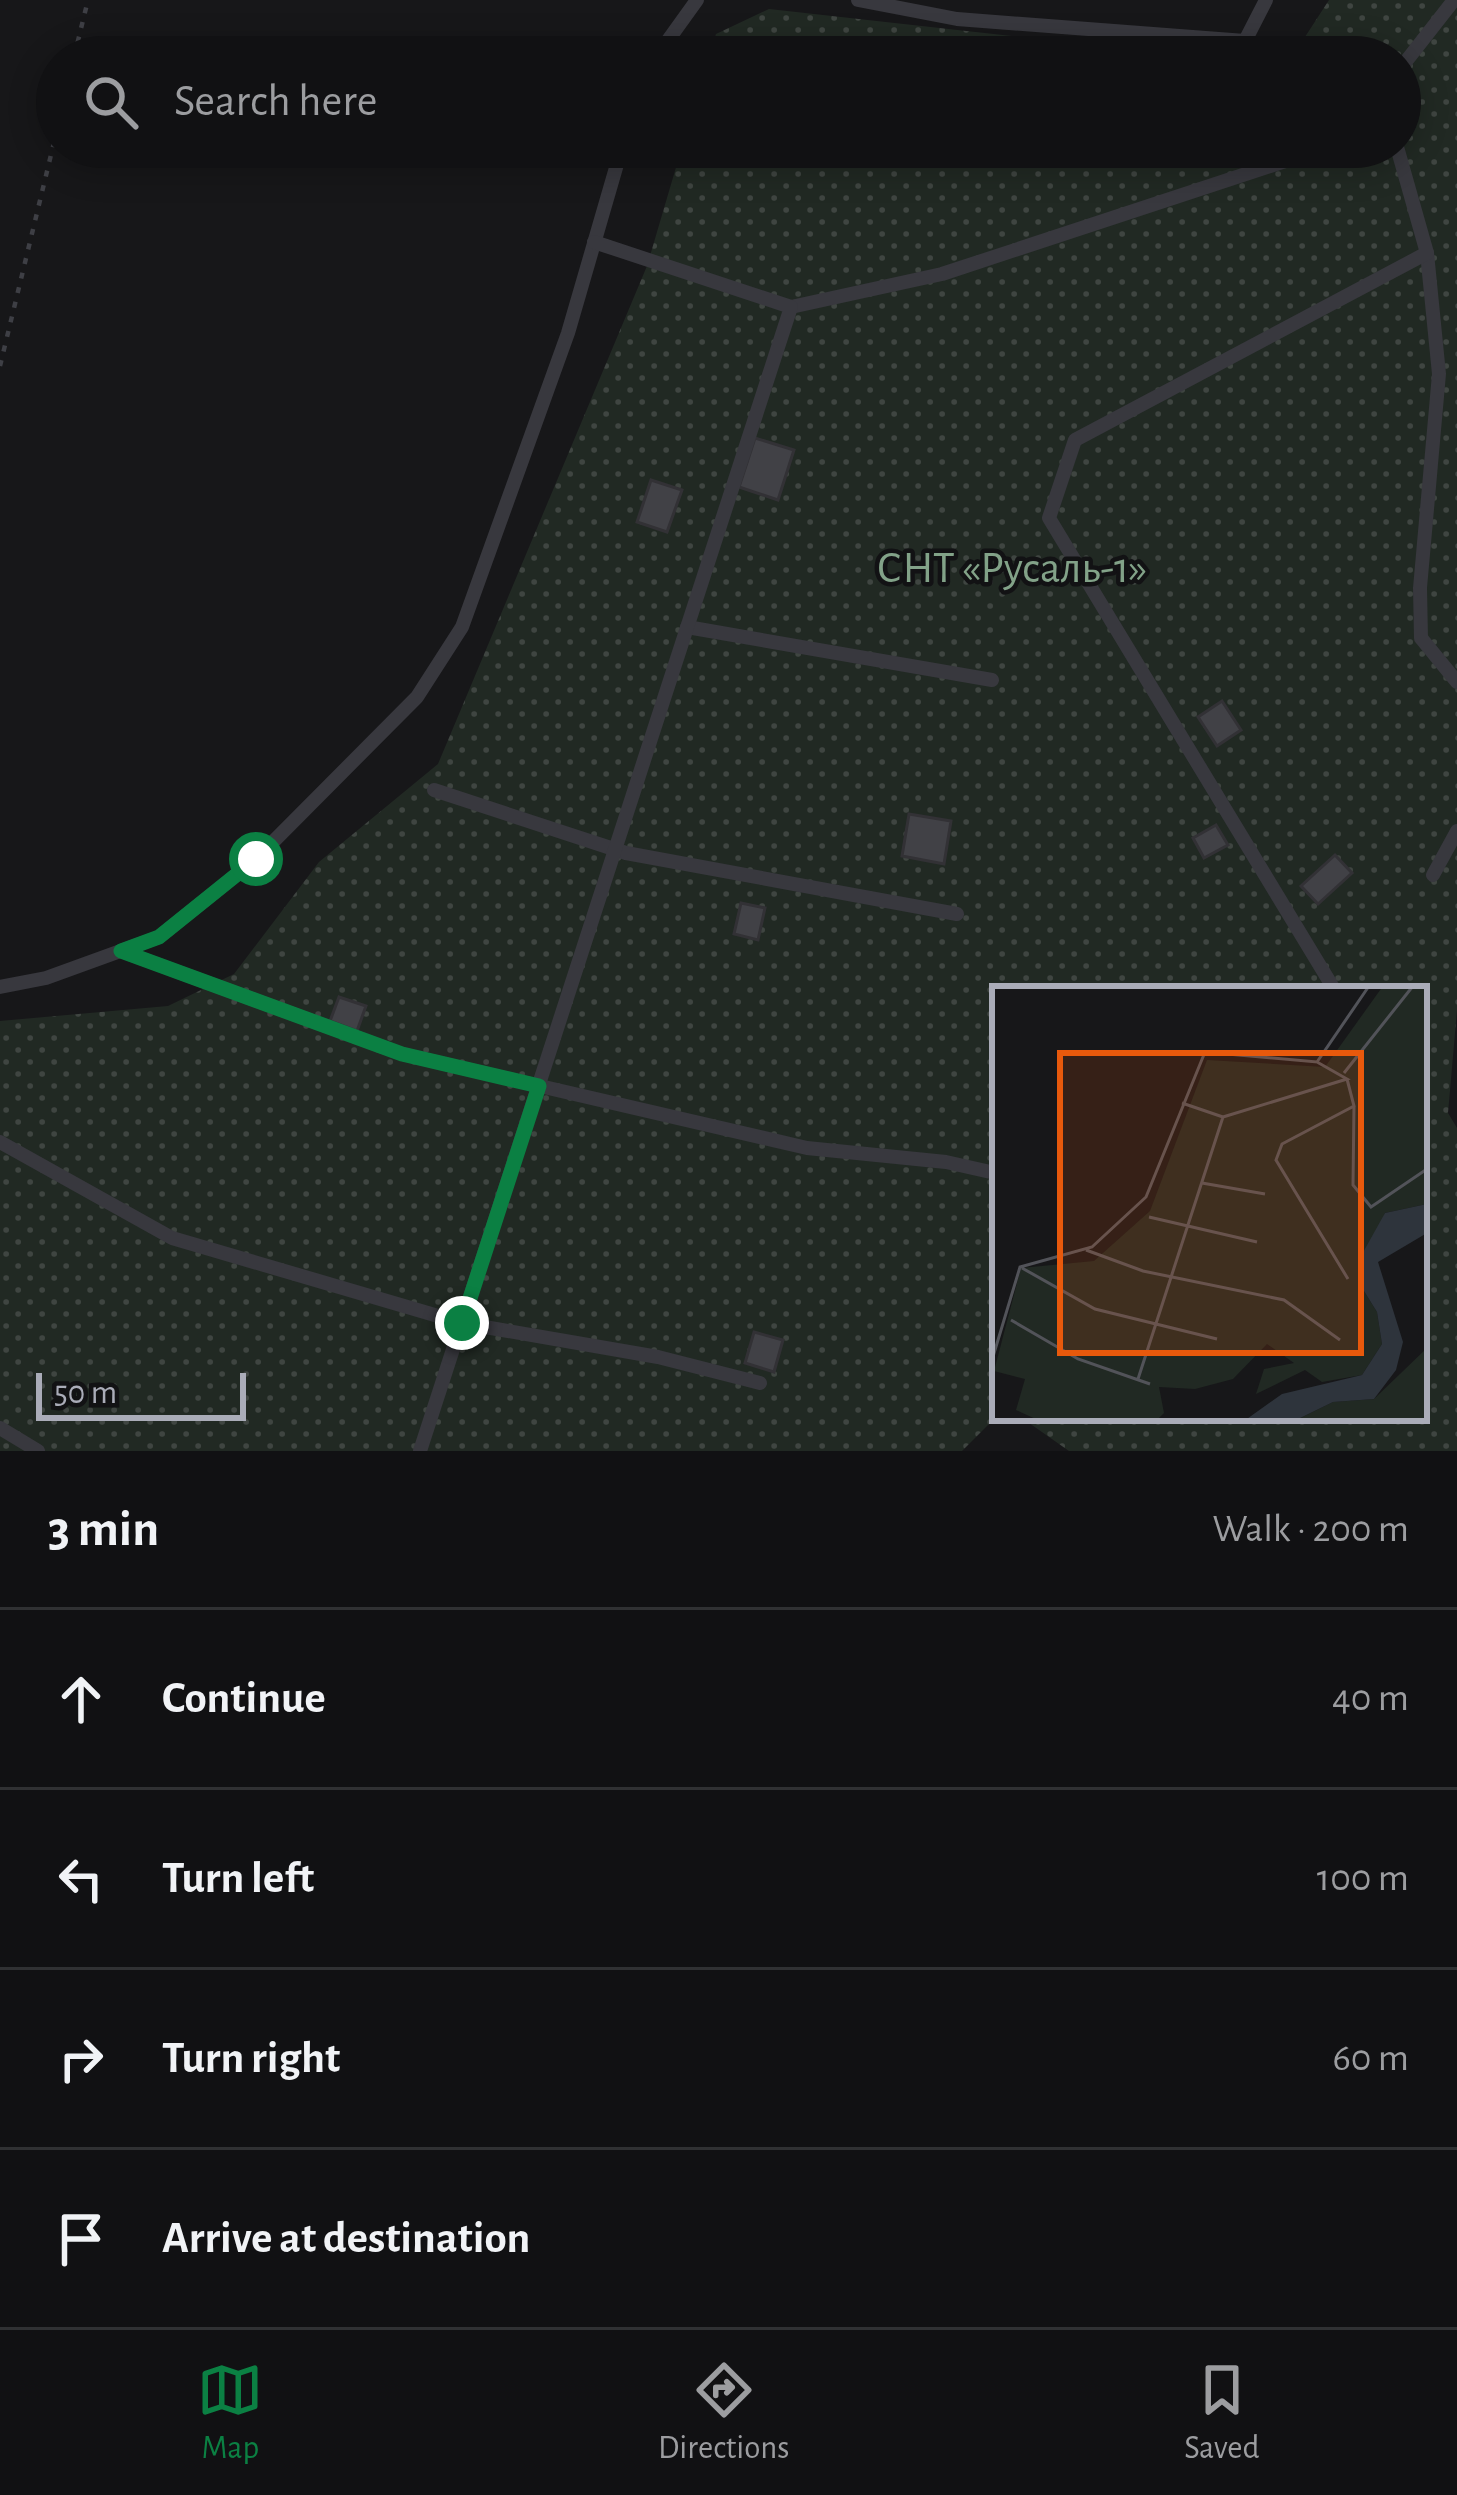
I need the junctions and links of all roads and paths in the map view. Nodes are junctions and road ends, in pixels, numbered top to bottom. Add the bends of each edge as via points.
1 (88, 0) edge
2 (697, 0) edge
3 (857, 0) edge
4 (1266, 0) edge
5 (1454, 0) edge
6 (79, 36) edge
7 (671, 36) edge
8 (1180, 36) edge
9 (1248, 36) edge
10 (1421, 42) edge
11 (48, 168) edge
12 (616, 168) edge
13 (1264, 168) edge
14 (1403, 168) edge
15 (594, 242) junction
16 (1426, 254) junction
17 (791, 307) junction
18 (0, 366) edge
19 (687, 627) junction
20 (992, 680) dead end
21 (1457, 682) edge
22 (434, 790) dead end
23 (1457, 831) edge
24 (1433, 875) dead end
25 (957, 914) dead end
26 (121, 951) junction
27 (1332, 986) edge
28 (0, 987) edge
29 (539, 1086) junction
30 (0, 1142) edge
31 (992, 1172) edge
32 (462, 1323) junction
33 (760, 1383) dead end
34 (0, 1428) edge
35 (38, 1451) edge
36 (420, 1451) edge

1 - 6 path
2 - 7 lane
3 - 8 lane via 957,19
4 - 9 lane
5 - 10 lane
11 - 18 path
12 - 15 lane
13 - 17 lane via 942,274
14 - 16 lane
15 - 17 lane
15 - 26 lane via 463,627 417,698 256,859 159,937
16 - 21 lane via 1439,374 1421,638
16 - 27 lane via 1075,440 1049,518
17 - 19 lane
19 - 20 lane
19 - 29 lane
22 - 25 lane via 626,853
23 - 24 lane
26 - 28 lane
26 - 29 lane via 402,1054
29 - 31 lane via 807,1148
29 - 32 lane
30 - 32 lane via 172,1238
32 - 33 lane
32 - 36 lane
34 - 35 lane

